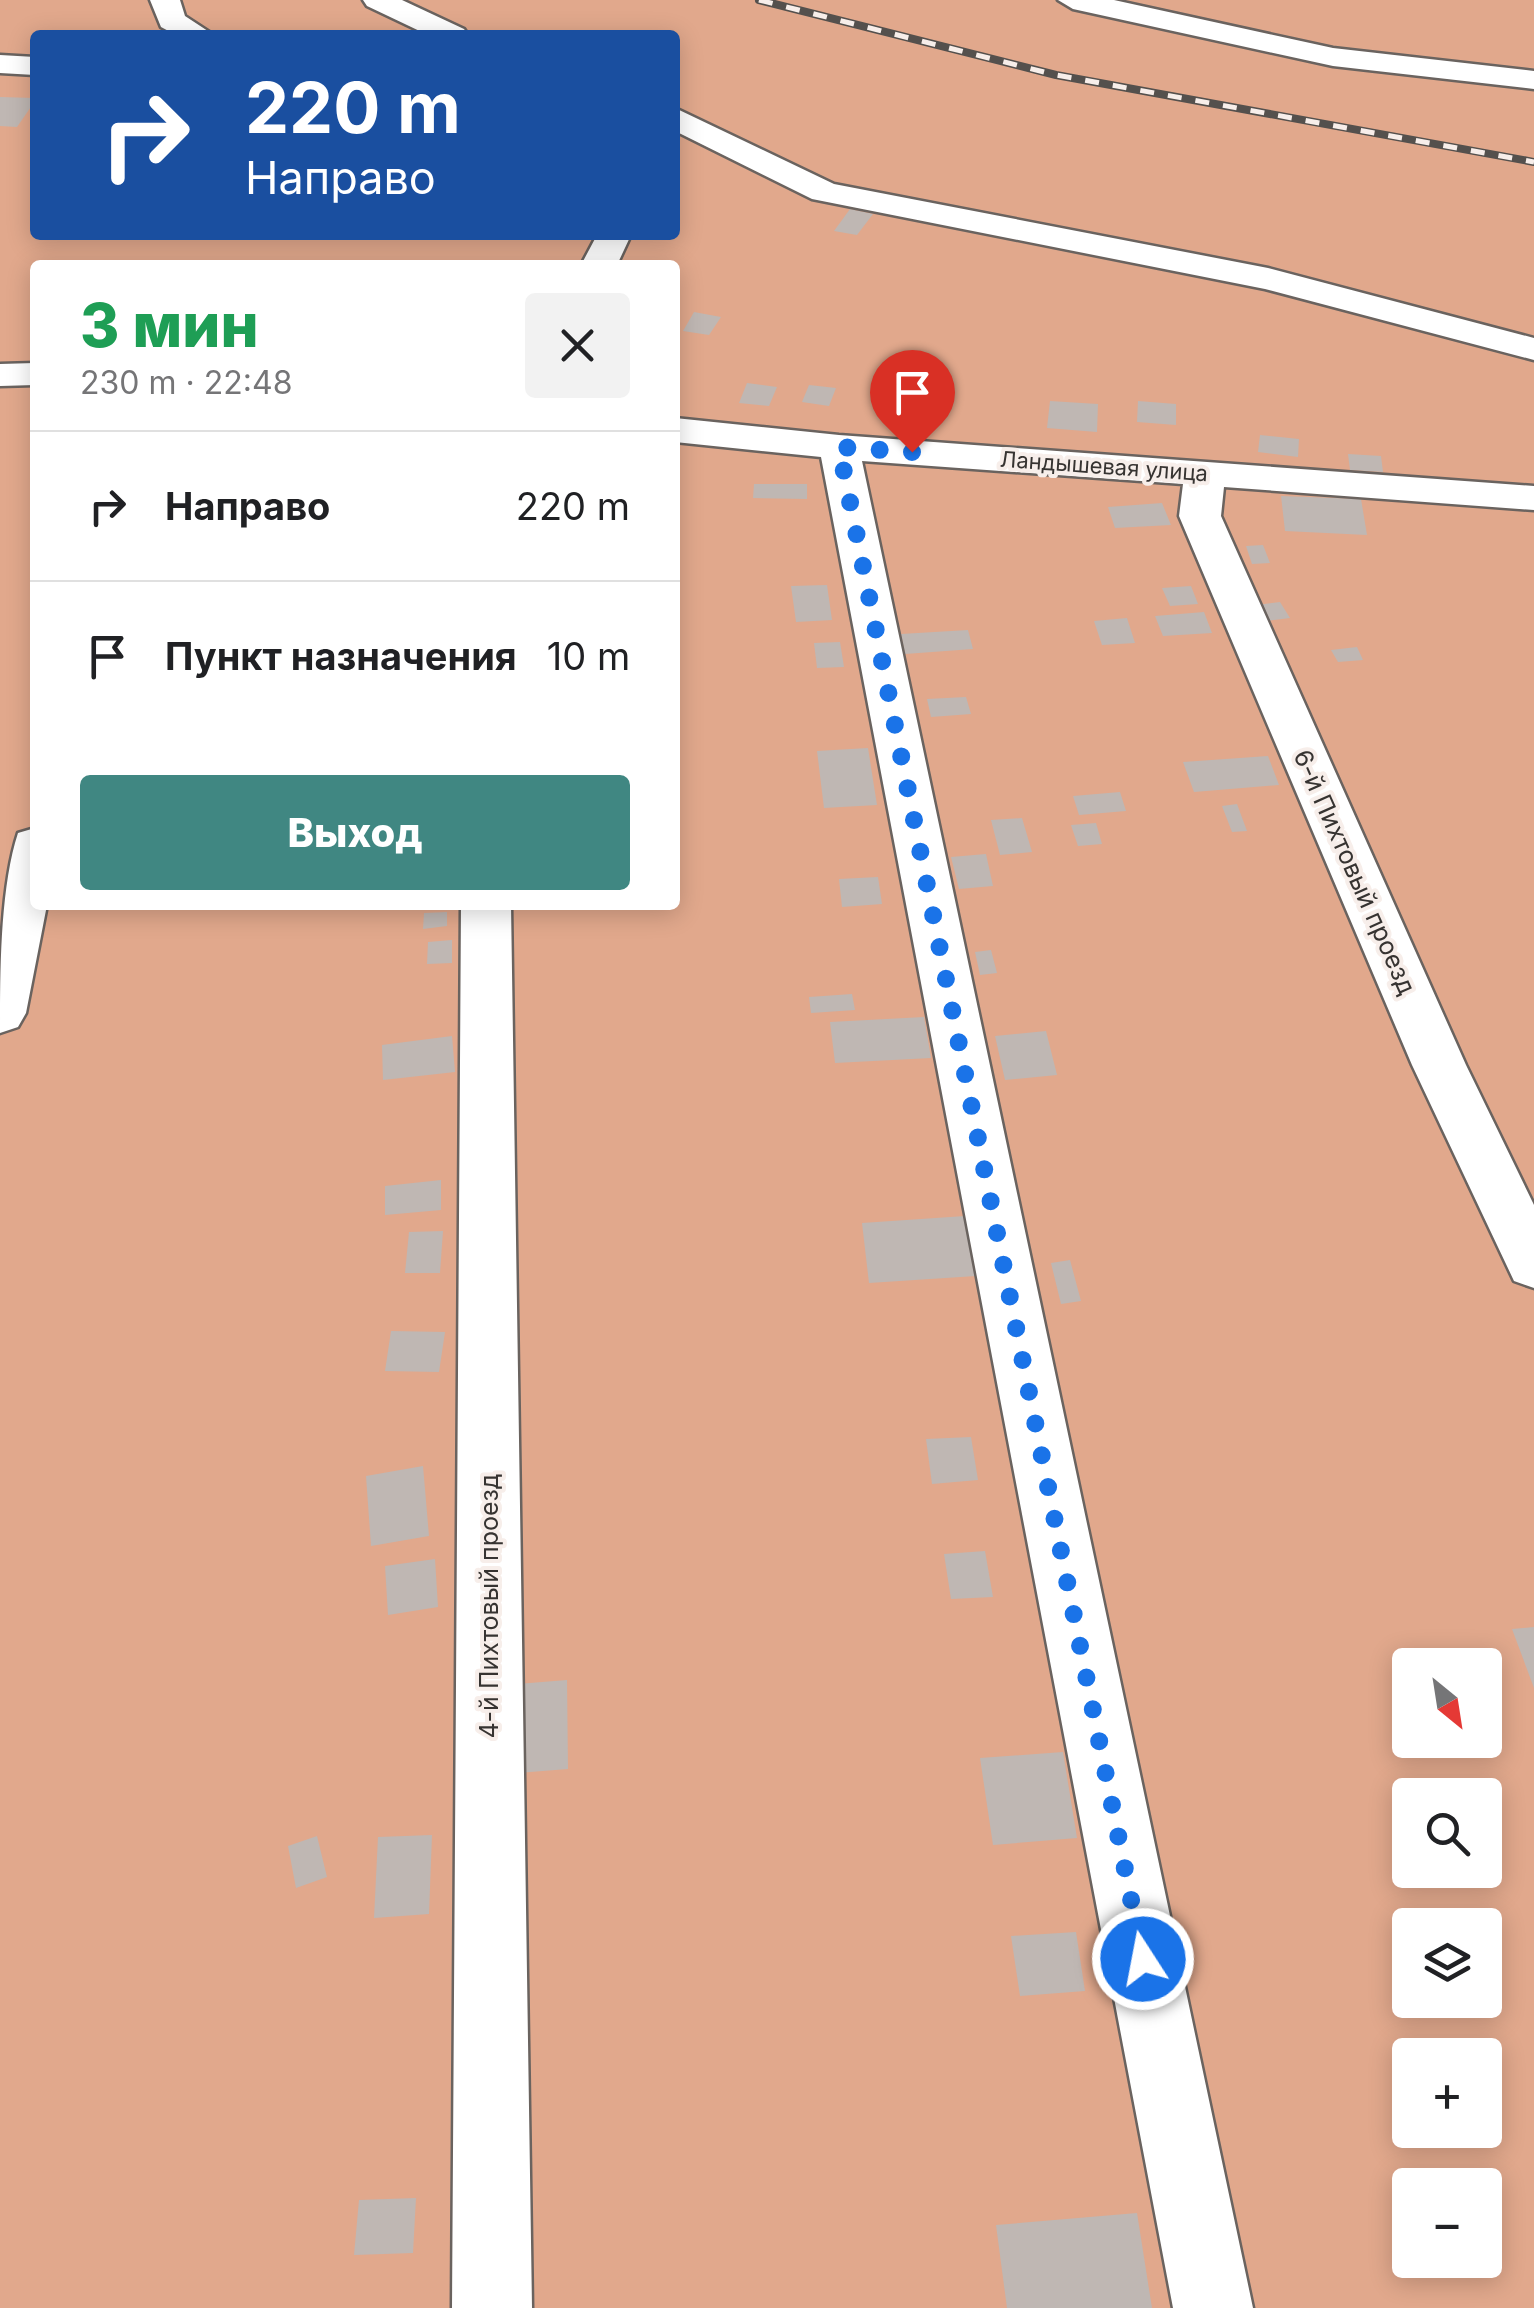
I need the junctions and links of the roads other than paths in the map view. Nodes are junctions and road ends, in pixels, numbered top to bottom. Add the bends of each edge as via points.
1 (165, 0) edge
2 (378, 0) edge
3 (1073, 0) edge
4 (189, 30) edge
5 (442, 30) edge
6 (0, 64) edge
7 (30, 66) edge
8 (1534, 80) edge
9 (680, 121) edge
10 (695, 162) dead end
11 (774, 169) junction
12 (1534, 349) edge
13 (0, 374) edge
14 (30, 374) edge
15 (680, 431) edge
16 (839, 447) junction
17 (1206, 473) junction
18 (1534, 498) edge
19 (30, 869) edge
20 (486, 910) edge
21 (0, 1012) edge
22 (1534, 1264) edge
23 (492, 2308) edge
24 (1213, 2308) edge

1 - 4 lane via 172,21
2 - 5 lane
3 - 8 lane via 1332,57
6 - 7 lane
9 - 11 lane
10 - 11 lane
11 - 12 lane via 824,192 1268,279
13 - 14 lane
15 - 16 lane, Ландышевая улица
16 - 17 lane, Ландышевая улица
16 - 24 lane
17 - 18 lane, Ландышевая улица
17 - 22 lane, 6-й Пихтовый проезд via 1200,516
19 - 21 lane
20 - 23 lane, 4-й Пихтовый проезд

